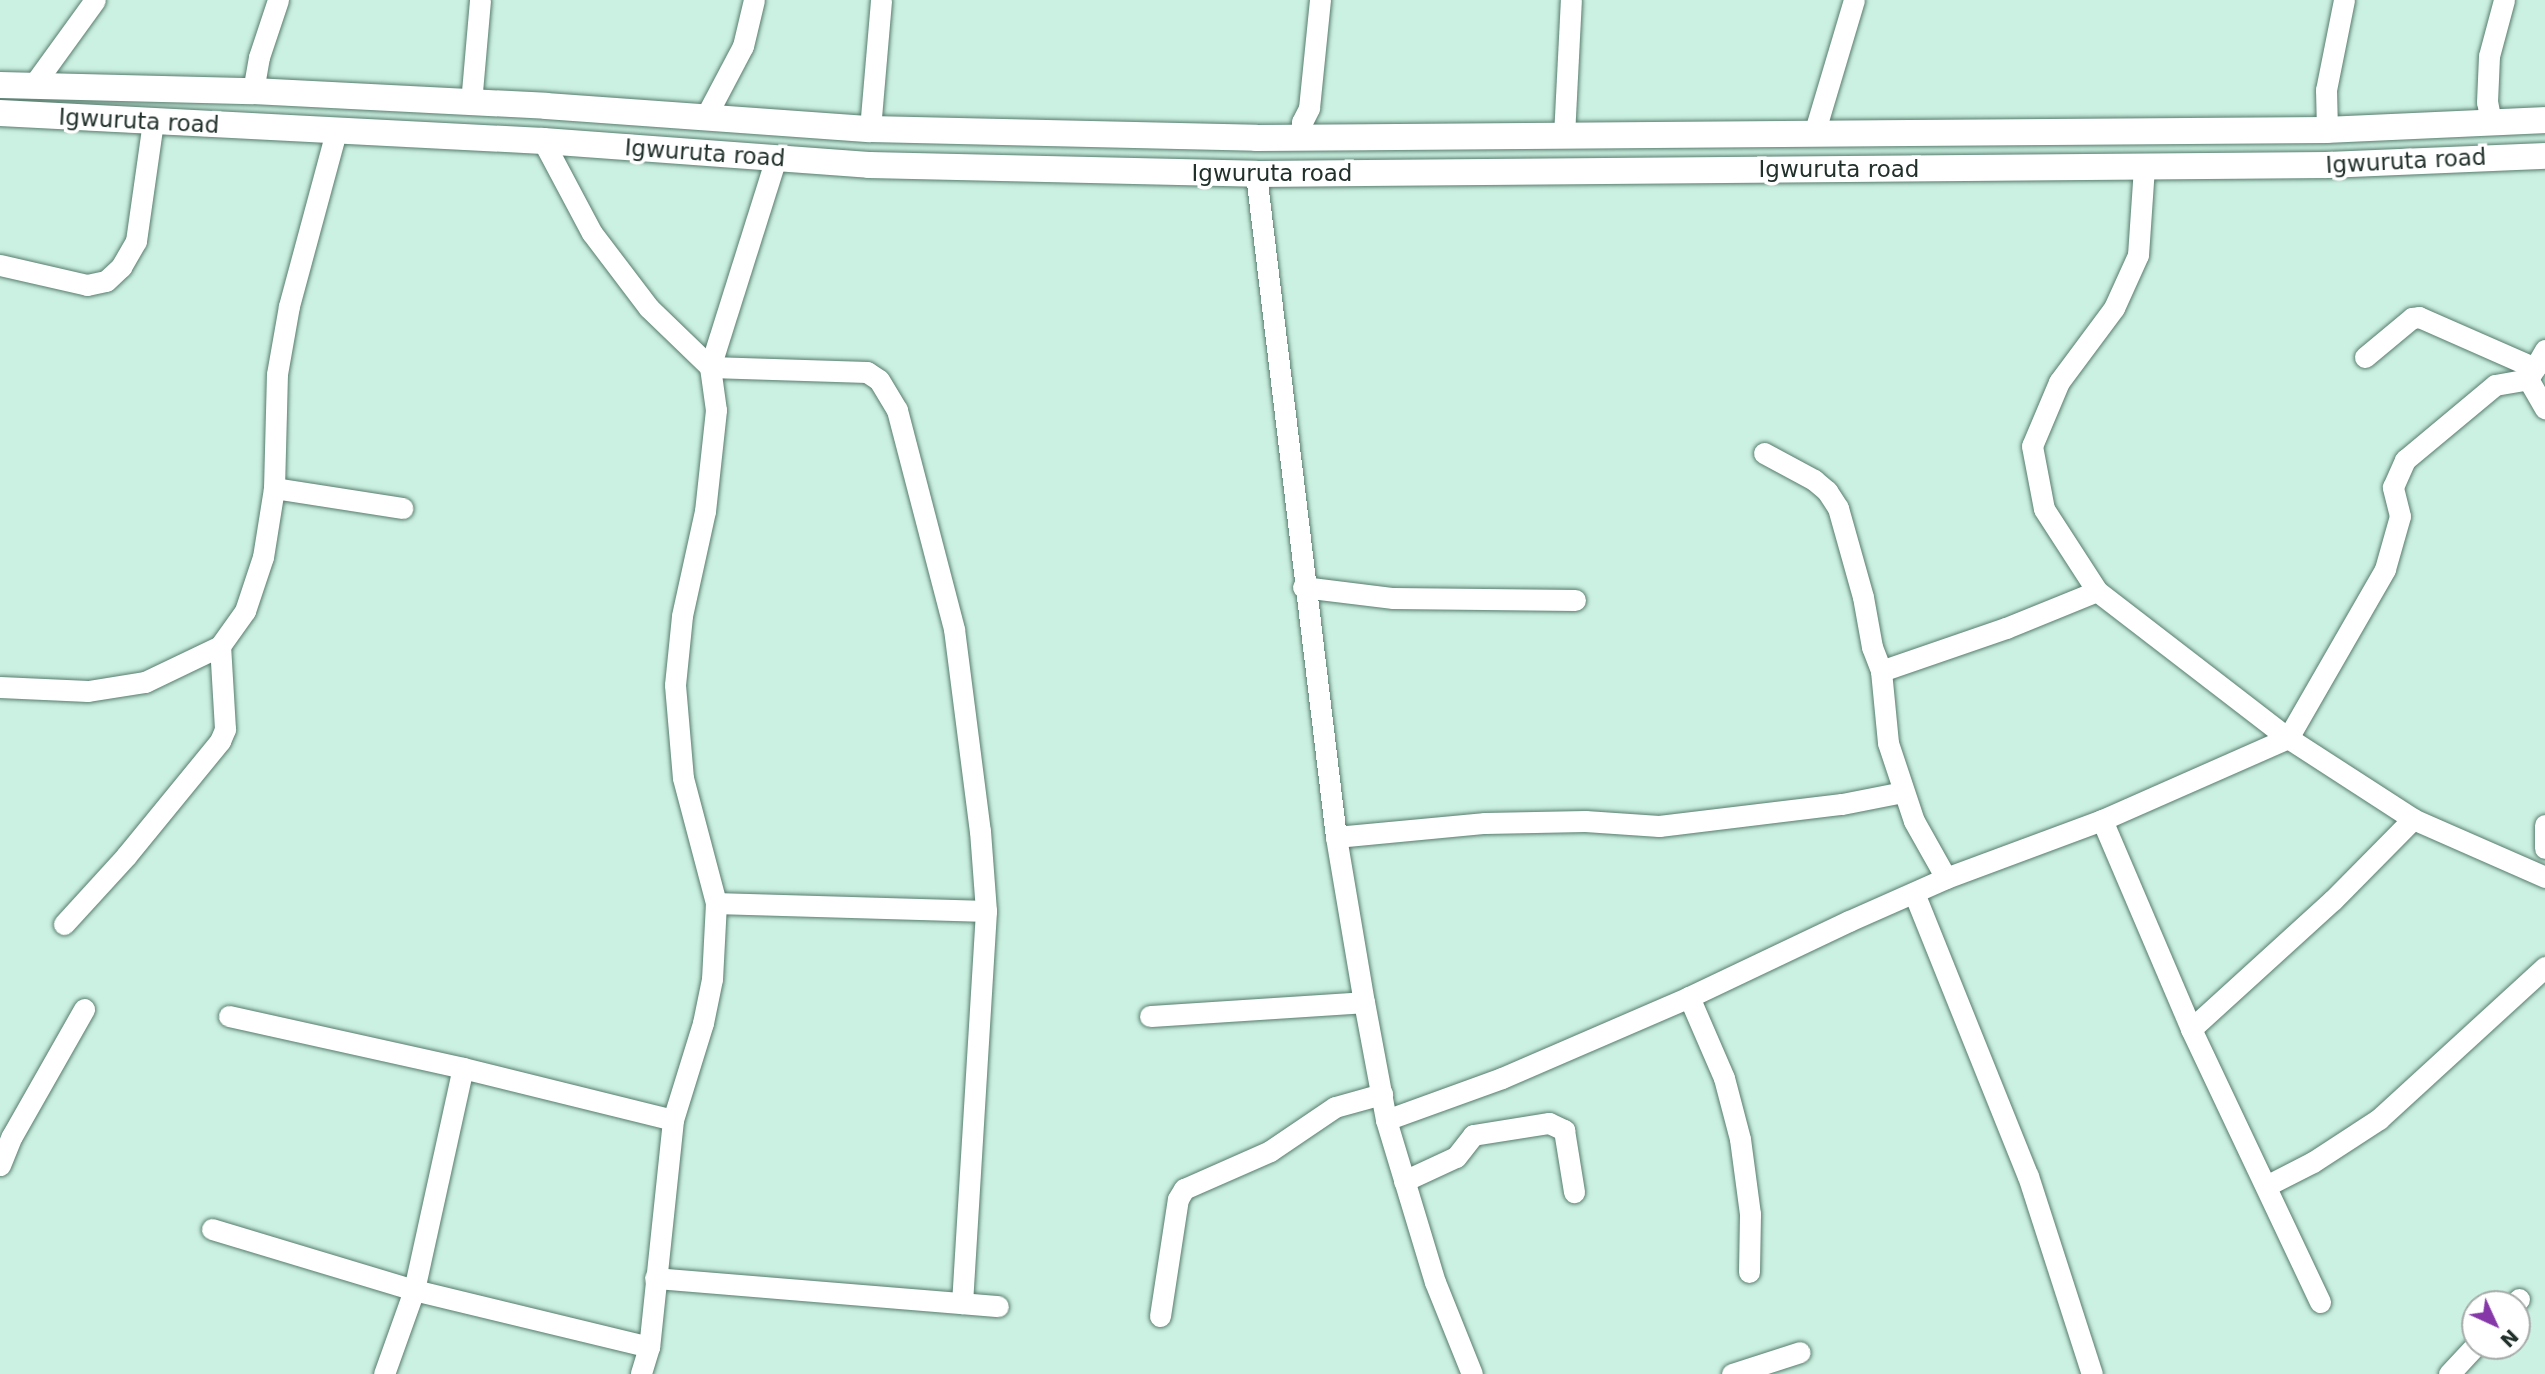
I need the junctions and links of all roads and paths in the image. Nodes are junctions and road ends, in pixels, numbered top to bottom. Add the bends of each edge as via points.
1 (95, 0) edge
2 (278, 0) edge
3 (480, 0) edge
4 (754, 0) edge
5 (881, 0) edge
6 (1320, 0) edge
7 (1571, 0) edge
8 (1854, 0) edge
9 (2344, 0) edge
10 (2504, 0) edge
11 (0, 85) edge
12 (32, 87) junction
13 (253, 91) junction
14 (471, 103) junction
15 (0, 113) edge
16 (705, 118) junction
17 (2545, 120) edge
18 (153, 122) junction
19 (2491, 122) junction
20 (870, 129) junction
21 (2327, 130) junction
22 (336, 132) junction
23 (1814, 134) junction
24 (1564, 136) junction
25 (1301, 138) junction
26 (543, 141) junction
27 (2545, 156) edge
28 (776, 158) junction
29 (2144, 167) junction
30 (1256, 174) junction
31 (0, 265) edge
32 (2365, 357) dead end
33 (2536, 366) edge
34 (710, 367) junction
35 (2545, 408) edge
36 (1764, 453) dead end
37 (274, 488) junction
38 (402, 509) dead end
39 (1303, 587) junction
40 (2097, 592) junction
41 (1575, 600) dead end
42 (220, 646) junction
43 (1881, 671) junction
44 (0, 687) edge
45 (2288, 738) junction
46 (1903, 792) junction
47 (2413, 819) junction
48 (2102, 820) junction
49 (2545, 825) edge
50 (1336, 837) junction
51 (2545, 848) edge
52 (2545, 877) edge
53 (1946, 878) junction
54 (1914, 893) junction
55 (716, 903) junction
56 (986, 911) junction
57 (64, 925) dead end
58 (2545, 967) edge
59 (1689, 997) junction
60 (1364, 1002) junction
61 (84, 1009) dead end
62 (229, 1016) dead end
63 (1150, 1016) dead end
64 (2191, 1029) junction
65 (463, 1068) junction
66 (1382, 1094) junction
67 (673, 1120) junction
68 (1386, 1120) junction
69 (6, 1130) edge
70 (0, 1165) edge
71 (1404, 1181) junction
72 (2266, 1186) junction
73 (1574, 1192) dead end
74 (212, 1229) dead end
75 (1749, 1272) dead end
76 (655, 1278) junction
77 (414, 1290) junction
78 (2320, 1302) dead end
79 (962, 1303) junction
80 (998, 1306) dead end
81 (1160, 1316) dead end
82 (649, 1347) junction
83 (1800, 1352) dead end
84 (2462, 1360) edge
85 (384, 1374) edge
86 (641, 1374) edge
87 (1472, 1374) edge
88 (1732, 1374) edge
89 (2092, 1374) edge
90 (2449, 1374) edge

1 - 12 street
2 - 13 street
3 - 14 street
4 - 16 street via 743,46
5 - 20 street
6 - 25 street via 1309,108
7 - 24 street
8 - 23 street
9 - 21 street via 2326,90
10 - 19 street via 2489,56
11 - 12 main road, Igwuruta road
12 - 13 main road, Igwuruta road
13 - 14 main road, Igwuruta road
14 - 16 main road, Igwuruta road
15 - 18 main road, Igwuruta road
16 - 20 main road, Igwuruta road
17 - 19 main road, Igwuruta road
18 - 22 main road, Igwuruta road
18 - 31 street via 136,241 121,267 106,281 87,285
19 - 21 main road, Igwuruta road
20 - 25 main road, Igwuruta road
21 - 23 main road, Igwuruta road
22 - 26 main road, Igwuruta road
22 - 37 street via 289,306 277,374
23 - 24 main road, Igwuruta road
24 - 25 main road, Igwuruta road
26 - 28 main road, Igwuruta road
26 - 34 street via 592,233 649,308
27 - 29 main road, Igwuruta road
28 - 30 main road, Igwuruta road via 869,165
28 - 34 street
29 - 30 main road, Igwuruta road
29 - 40 street via 2138,255 2114,308 2059,383 2032,446 2044,509
30 - 39 street
32 - 33 street via 2419,317
33 - 35 street
33 - 45 street via 2495,385 2405,460 2393,486 2400,516 2385,569
34 - 55 street via 716,410 705,510 682,616 675,685 683,778
34 - 56 street via 867,372 879,380 897,410 954,629
36 - 43 street via 1814,480 1838,508
37 - 38 street
37 - 42 street via 263,557 245,611
39 - 41 street via 1393,598
39 - 50 street
40 - 43 street
40 - 45 street
42 - 44 street via 145,682 88,691
42 - 57 street via 225,729 220,741
43 - 46 street via 1888,743
45 - 47 street
45 - 48 street
46 - 50 street via 1659,827 1585,821 1485,823
46 - 53 street
47 - 52 street
47 - 64 street via 2333,900
48 - 53 street
48 - 64 street
49 - 51 street
50 - 60 street
53 - 54 street
54 - 59 street
54 - 89 street via 2028,1176
55 - 56 street
55 - 67 street via 712,979 704,1023
56 - 79 street
58 - 72 street via 2379,1119
59 - 68 street via 1502,1079
59 - 75 street via 1724,1078 1740,1139 1750,1214
60 - 63 street
60 - 66 street
61 - 69 street
62 - 65 street
64 - 72 street
65 - 67 street
65 - 77 street
66 - 68 street
66 - 81 street via 1335,1107 1270,1151 1184,1189 1178,1199
67 - 76 street
68 - 71 street
69 - 70 street
71 - 73 street via 1456,1157 1473,1135 1549,1123 1564,1130
71 - 87 street via 1435,1282
72 - 78 street
74 - 77 street
76 - 79 street
76 - 82 street
77 - 82 street
77 - 85 street
79 - 80 street
82 - 86 street
83 - 88 street
84 - 90 street

